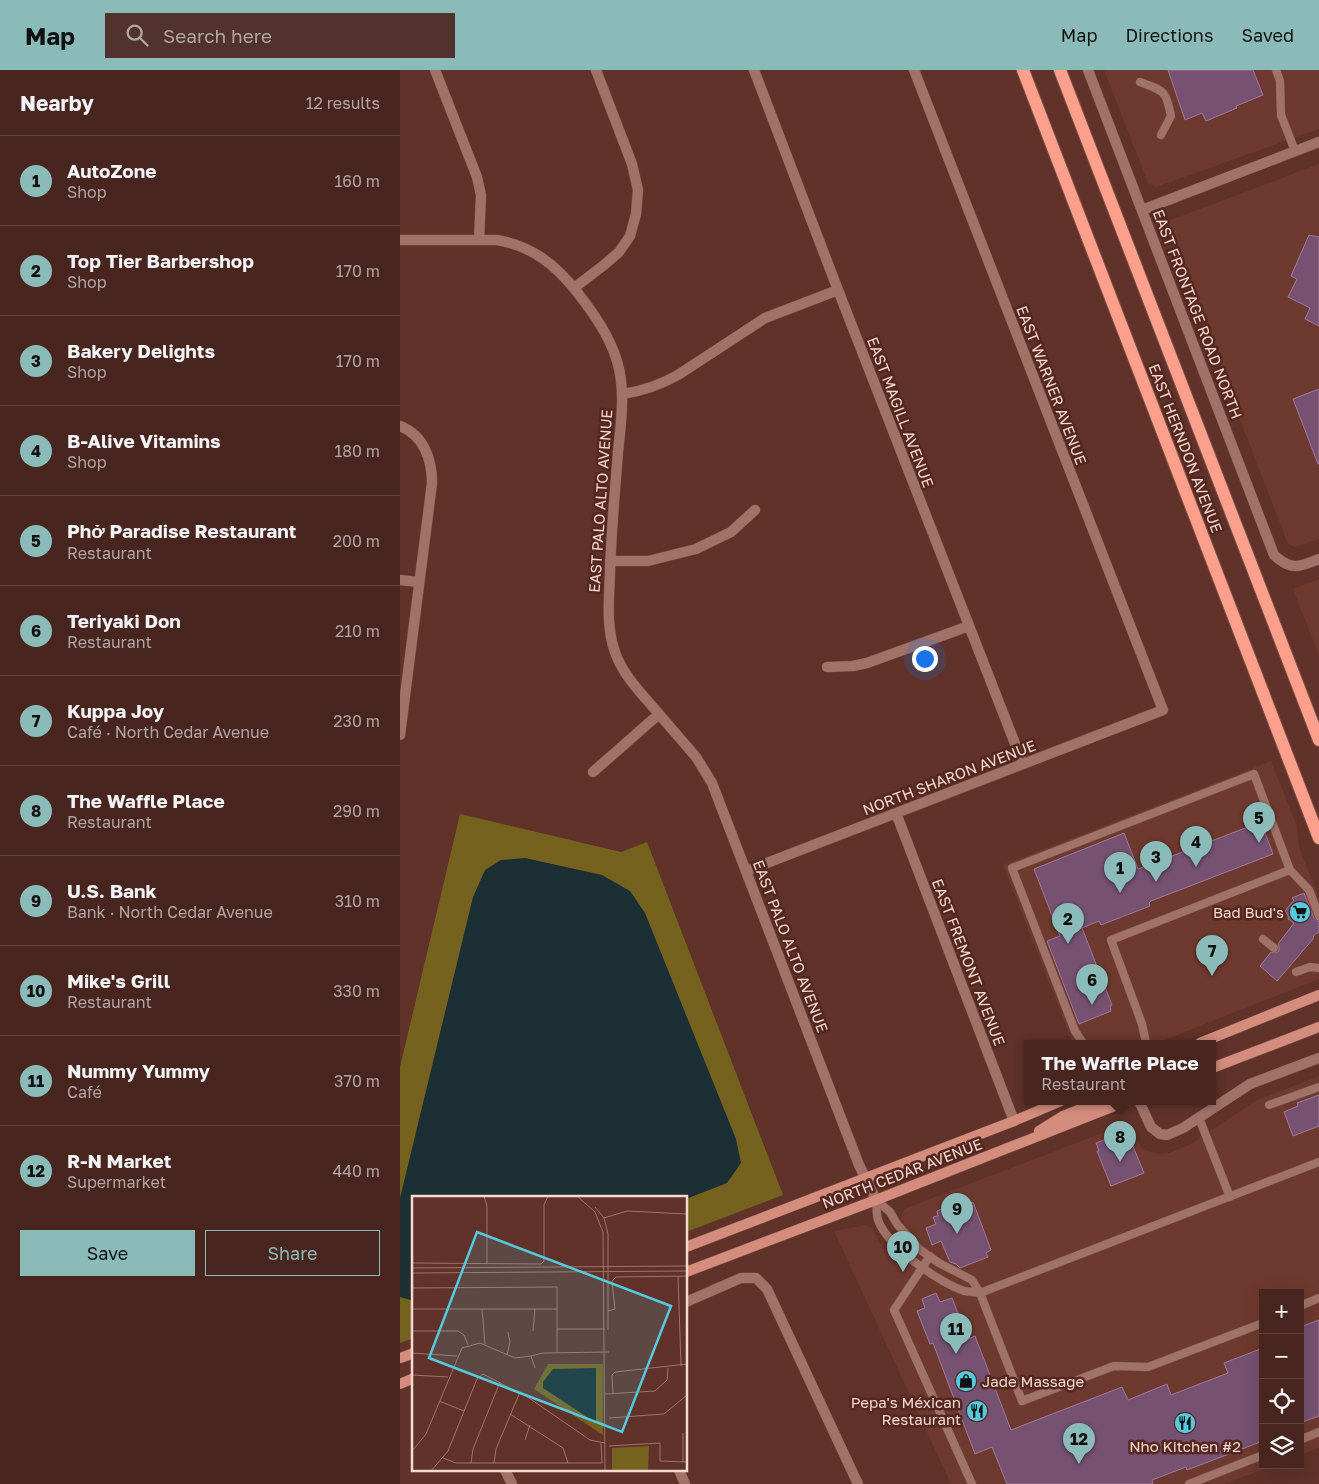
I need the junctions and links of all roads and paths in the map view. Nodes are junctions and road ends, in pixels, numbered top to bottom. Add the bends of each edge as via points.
1 (435, 70) edge
2 (596, 70) edge
3 (754, 70) edge
4 (914, 70) edge
5 (1023, 70) edge
6 (1060, 70) edge
7 (1088, 70) edge
8 (1276, 70) edge
9 (1140, 82) dead end
10 (1161, 135) dead end
11 (1319, 142) edge
12 (1295, 151) junction
13 (1142, 210) junction
14 (400, 240) edge
15 (479, 240) junction
16 (574, 288) junction
17 (838, 290) junction
18 (622, 394) junction
19 (400, 426) edge
20 (755, 510) dead end
21 (610, 561) junction
22 (1318, 562) edge
23 (400, 580) edge
24 (418, 582) junction
25 (969, 626) junction
26 (827, 667) dead end
27 (1163, 710) joint
28 (659, 714) junction
29 (400, 731) edge
30 (400, 735) edge
31 (1319, 740) edge
32 (1023, 764) junction
33 (593, 772) dead end
34 (896, 813) junction
35 (1319, 838) edge
36 (1290, 870) junction
37 (746, 871) junction
38 (1319, 916) edge
39 (1263, 939) dead end
40 (1274, 948) dead end
41 (1319, 968) edge
42 (1296, 972) dead end
43 (1319, 995) edge
44 (1319, 1026) edge
45 (1080, 1040) edge
46 (1145, 1040) edge
47 (1207, 1040) edge
48 (1319, 1058) edge
49 (1216, 1066) edge
50 (1319, 1087) edge
51 (1052, 1105) edge
52 (1091, 1105) edge
53 (1118, 1105) edge
54 (1141, 1105) edge
55 (1269, 1105) dead end
56 (1199, 1118) junction
57 (1014, 1121) junction
58 (1020, 1144) junction
59 (1319, 1162) edge
60 (866, 1179) junction
61 (1230, 1196) junction
62 (876, 1200) junction
63 (688, 1246) edge
64 (930, 1256) junction
65 (922, 1267) junction
66 (688, 1271) edge
67 (980, 1292) junction
68 (1319, 1298) edge
69 (688, 1301) edge
70 (1304, 1304) edge
71 (1259, 1325) edge
72 (412, 1354) edge
73 (400, 1358) edge
74 (412, 1379) edge
75 (400, 1384) edge
76 (1319, 1432) edge
77 (1304, 1438) edge
78 (1259, 1457) edge
79 (506, 1472) edge
80 (680, 1472) edge
81 (512, 1484) edge
82 (685, 1484) edge
83 (858, 1484) edge
84 (972, 1484) edge
85 (1189, 1484) edge

1 - 15 street via 477,177
2 - 16 street via 632,164 638,190 636,214 630,236 618,252
3 - 17 street, EAST MAGILL AVENUE
4 - 27 street, EAST WARNER AVENUE
5 - 35 main road, EAST HERNDON AVENUE
6 - 31 main road, EAST HERNDON AVENUE
7 - 13 street, EAST FRONTAGE ROAD NORTH
8 - 12 lane via 1280,81 1281,115
9 - 10 lane via 1161,89 1168,101 1171,116
11 - 12 street
12 - 13 street
13 - 22 street, EAST FRONTAGE ROAD NORTH via 1274,556 1284,565 1298,567
14 - 15 street, EAST PALO ALTO AVENUE
15 - 16 street, EAST PALO ALTO AVENUE via 513,243 540,255
16 - 18 street, EAST PALO ALTO AVENUE via 610,344 617,362
17 - 18 street via 765,318 664,383
17 - 25 street, EAST MAGILL AVENUE
18 - 21 street, EAST PALO ALTO AVENUE
19 - 24 street via 422,442 430,460 432,483
20 - 21 street via 731,532 696,549 648,561
21 - 28 street, EAST PALO ALTO AVENUE via 608,618 615,653 632,683
23 - 24 street
24 - 29 street
25 - 26 street via 867,663
25 - 32 street, EAST MAGILL AVENUE
27 - 32 street, NORTH SHARON AVENUE
28 - 33 street
28 - 37 street, EAST PALO ALTO AVENUE via 705,770
29 - 30 street
32 - 34 street, NORTH SHARON AVENUE
34 - 37 street, NORTH SHARON AVENUE
34 - 57 street, EAST FREMONT AVENUE
36 - 38 lane via 1309,890
36 - 45 lane via 1254,774 1012,868
36 - 46 lane via 1110,940
37 - 60 street, EAST PALO ALTO AVENUE
39 - 40 lane
41 - 42 lane via 1310,967
43 - 47 main road
44 - 49 main road
48 - 56 street via 1250,1084
50 - 55 lane
51 - 57 main road, NORTH CEDAR AVENUE
52 - 58 main road via 1063,1116
53 - 58 main road, NORTH CEDAR AVENUE
54 - 56 street via 1148,1123 1160,1134 1176,1132
56 - 61 lane
57 - 60 main road, NORTH CEDAR AVENUE
58 - 62 main road, NORTH CEDAR AVENUE
59 - 61 lane
60 - 62 street, EAST PALO ALTO AVENUE
60 - 63 main road, NORTH CEDAR AVENUE
61 - 67 lane
62 - 64 lane via 890,1212 910,1240
62 - 65 lane via 877,1218 886,1233
62 - 66 main road, NORTH CEDAR AVENUE
64 - 65 lane
64 - 67 lane via 972,1280
65 - 67 lane via 966,1291
65 - 84 lane via 894,1310
67 - 71 lane via 1022,1401 1114,1366 1148,1367
68 - 70 lane
69 - 83 street via 741,1278 756,1278 767,1289
72 - 73 main road
74 - 75 main road
76 - 77 lane
78 - 85 lane
79 - 81 street
80 - 82 street

